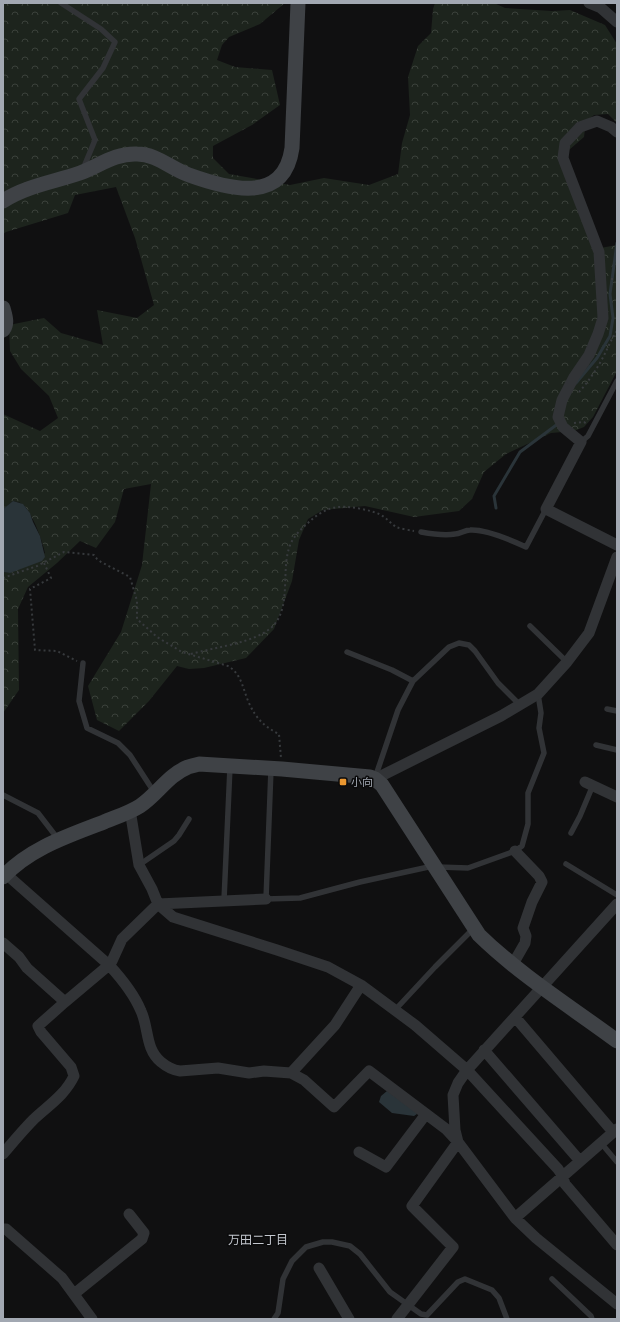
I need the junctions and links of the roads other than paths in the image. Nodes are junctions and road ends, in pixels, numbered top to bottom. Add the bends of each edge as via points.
1 (61, 3) edge
2 (298, 3) edge
3 (590, 3) edge
4 (617, 22) edge
5 (617, 132) edge
6 (82, 172) junction
7 (3, 201) edge
8 (3, 308) edge
9 (3, 330) edge
10 (617, 382) edge
11 (582, 442) junction
12 (546, 509) junction
13 (421, 532) road end
14 (617, 545) edge
15 (617, 557) edge
16 (530, 626) dead end
17 (347, 652) dead end
18 (567, 662) junction
19 (82, 663) road end
20 (413, 681) junction
21 (538, 694) junction
22 (520, 705) junction
23 (607, 709) dead end
24 (617, 712) edge
25 (596, 745) dead end
26 (617, 750) edge
27 (230, 766) junction
28 (276, 769) junction
29 (375, 779) junction
30 (589, 784) joint
31 (155, 793) junction
32 (3, 795) edge
33 (617, 797) edge
34 (128, 812) junction
35 (189, 819) dead end
36 (571, 833) dead end
37 (58, 840) junction
38 (515, 851) junction
39 (566, 864) dead end
40 (138, 865) junction
41 (435, 867) junction
42 (4, 875) edge
43 (617, 895) edge
44 (266, 899) junction
45 (224, 900) junction
46 (158, 904) junction
47 (617, 904) edge
48 (474, 928) junction
49 (3, 943) edge
50 (513, 964) junction
51 (109, 965) junction
52 (361, 984) junction
53 (543, 987) junction
54 (65, 1002) junction
55 (395, 1010) junction
56 (515, 1017) junction
57 (617, 1041) edge
58 (484, 1050) junction
59 (468, 1070) junction
60 (291, 1073) junction
61 (426, 1114) junction
62 (615, 1131) edge
63 (458, 1142) junction
64 (601, 1143) junction
65 (359, 1152) dead end
66 (3, 1154) edge
67 (580, 1161) junction
68 (617, 1162) edge
69 (562, 1175) junction
70 (129, 1214) dead end
71 (515, 1218) junction
72 (3, 1229) edge
73 (617, 1245) edge
74 (319, 1268) dead end
75 (552, 1279) dead end
76 (74, 1294) junction
77 (617, 1304) edge
78 (408, 1306) junction
79 (92, 1319) edge
80 (274, 1319) edge
81 (349, 1319) edge
82 (397, 1319) edge
83 (507, 1319) edge
84 (592, 1319) edge

1 - 6 lane via 101,29 114,42 102,68 79,99 95,140
2 - 6 street via 291,158 278,178 264,187 251,189 226,186 188,175 150,156 136,154 121,155
3 - 4 street via 601,8
5 - 11 street via 597,121 580,127 565,143 563,158 599,252 602,279 603,318 598,334 589,355 562,400 558,417 563,427
6 - 7 street via 23,190
8 - 9 street via 6,319
10 - 11 lane via 588,436
11 - 12 street
12 - 13 lane via 526,547 485,532
12 - 14 street
15 - 18 street via 589,633
16 - 18 lane
17 - 20 lane
18 - 21 street
19 - 31 lane via 79,701 88,728 122,747
20 - 22 lane via 449,648 460,643 469,645 498,683
20 - 29 lane via 398,710
21 - 22 street
21 - 38 lane via 541,713 539,728 544,753 528,793 528,824 525,839 522,846
22 - 29 street
23 - 24 lane
25 - 26 lane
27 - 28 street
27 - 31 street via 199,764 187,767 175,774
27 - 45 lane
28 - 29 street
28 - 44 lane
29 - 41 street via 382,785
30 - 33 street
30 - 36 lane via 580,816
31 - 34 street
32 - 37 lane via 38,813
34 - 37 street
34 - 40 street via 131,816
35 - 40 lane via 174,841
37 - 42 street via 39,848
38 - 41 lane via 468,868
38 - 50 street via 542,882 523,928 526,936 524,943
39 - 43 lane
40 - 46 street
41 - 44 lane via 360,882 300,898
41 - 48 street
42 - 51 street
44 - 45 street
45 - 46 street
46 - 51 street via 122,939
46 - 52 street via 173,917 328,967
47 - 53 street
48 - 50 street via 492,948
48 - 55 lane
49 - 54 street
50 - 53 street
51 - 54 street
51 - 60 street via 135,999 142,1012 153,1054 165,1066 180,1071 218,1068 249,1073
52 - 55 street
52 - 60 street via 336,1025
53 - 56 street
53 - 57 street
54 - 66 street via 38,1026 71,1067 74,1076 60,1097 32,1121
55 - 59 street
56 - 58 street
56 - 62 street
58 - 59 street
58 - 67 street
59 - 63 street via 453,1095
59 - 69 street
60 - 61 street via 304,1080 334,1107 369,1071
61 - 63 street
61 - 65 street via 386,1167
62 - 64 street
63 - 71 street
63 - 78 street via 412,1206 453,1247
64 - 67 street
64 - 68 lane
67 - 69 street
69 - 71 street
69 - 73 street via 564,1184
70 - 76 street via 144,1233 142,1239
71 - 77 street
72 - 76 street via 62,1278
74 - 81 street
75 - 84 lane
76 - 79 street
78 - 80 lane via 390,1292 360,1254 350,1246 323,1242 306,1247 292,1260 282,1279 278,1313
78 - 82 street
78 - 83 lane via 427,1315 458,1282 465,1279 492,1290 499,1298

